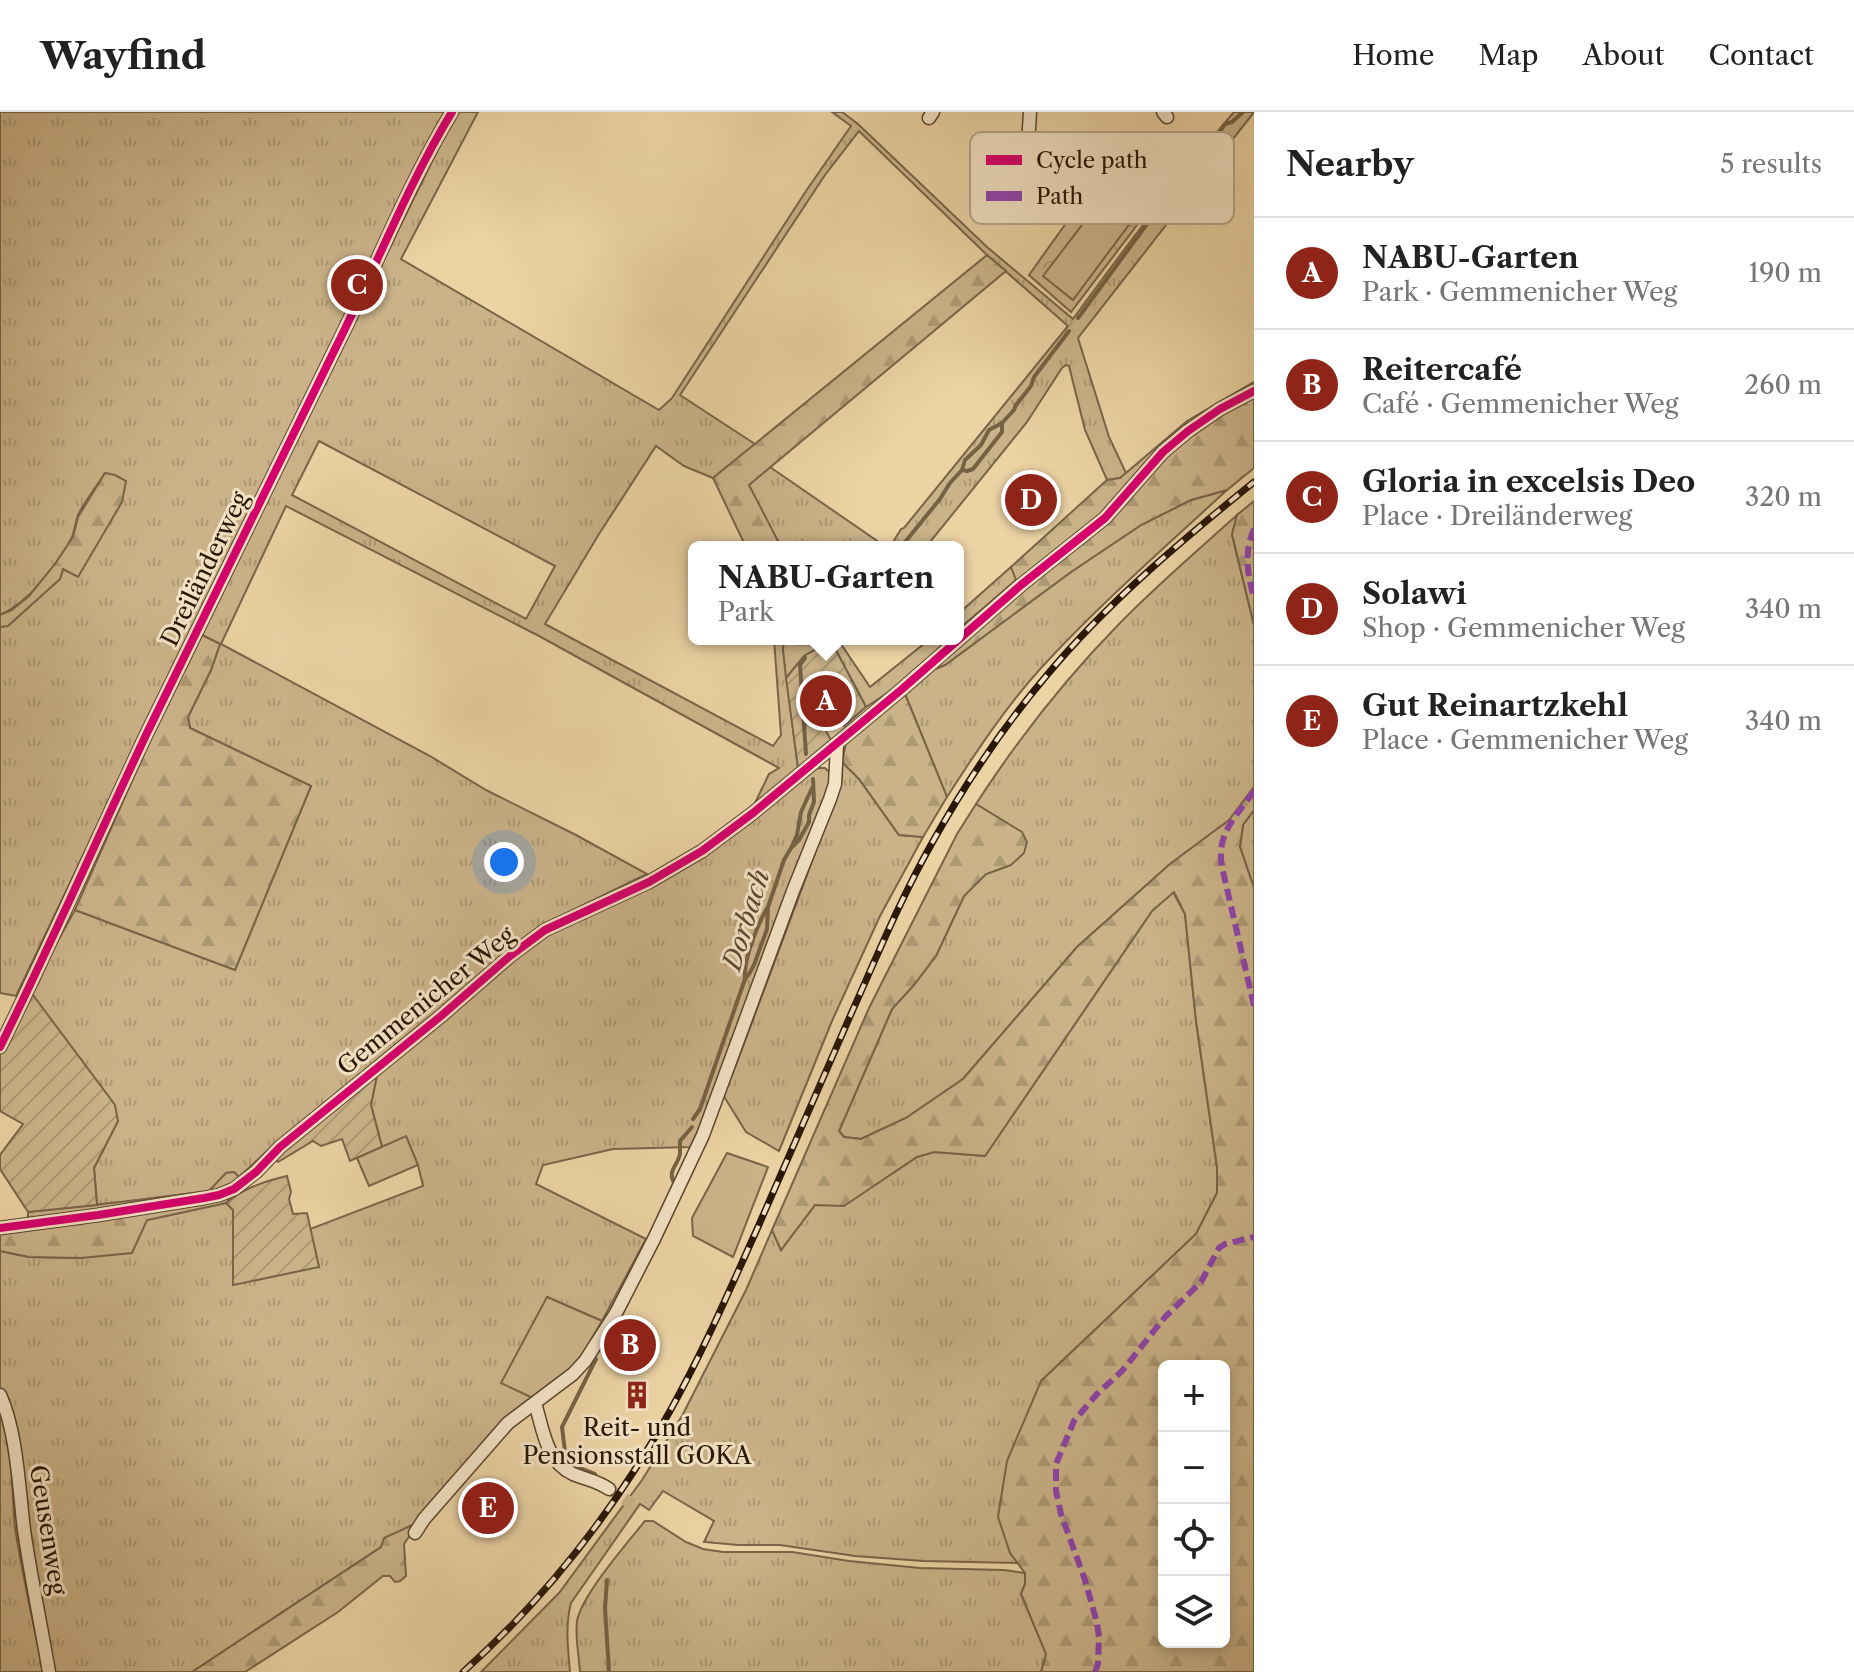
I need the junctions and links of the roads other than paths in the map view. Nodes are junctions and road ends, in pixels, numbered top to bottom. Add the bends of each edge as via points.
1 (452, 112) edge
2 (1030, 112) edge
3 (1029, 132) edge
4 (1254, 391) edge
5 (964, 635) edge
6 (952, 645) edge
7 (837, 745) junction
8 (0, 1047) edge
9 (0, 1228) edge
10 (0, 1395) edge
11 (535, 1403) junction
12 (609, 1489) tunnel mouth
13 (415, 1533) dead end
14 (49, 1672) edge

1 - 8 street, Dreiländerweg via 146,735
2 - 3 street
4 - 5 street, Gemmenicher Weg via 1188,431 1105,518
6 - 7 street, Gemmenicher Weg
7 - 9 street, Gemmenicher Weg via 702,851 545,930 234,1189
7 - 11 street via 830,799 694,1156 597,1344 573,1374
10 - 14 street, Geusenweg via 9,1421
11 - 12 street via 548,1447 561,1467
11 - 13 street via 508,1423

